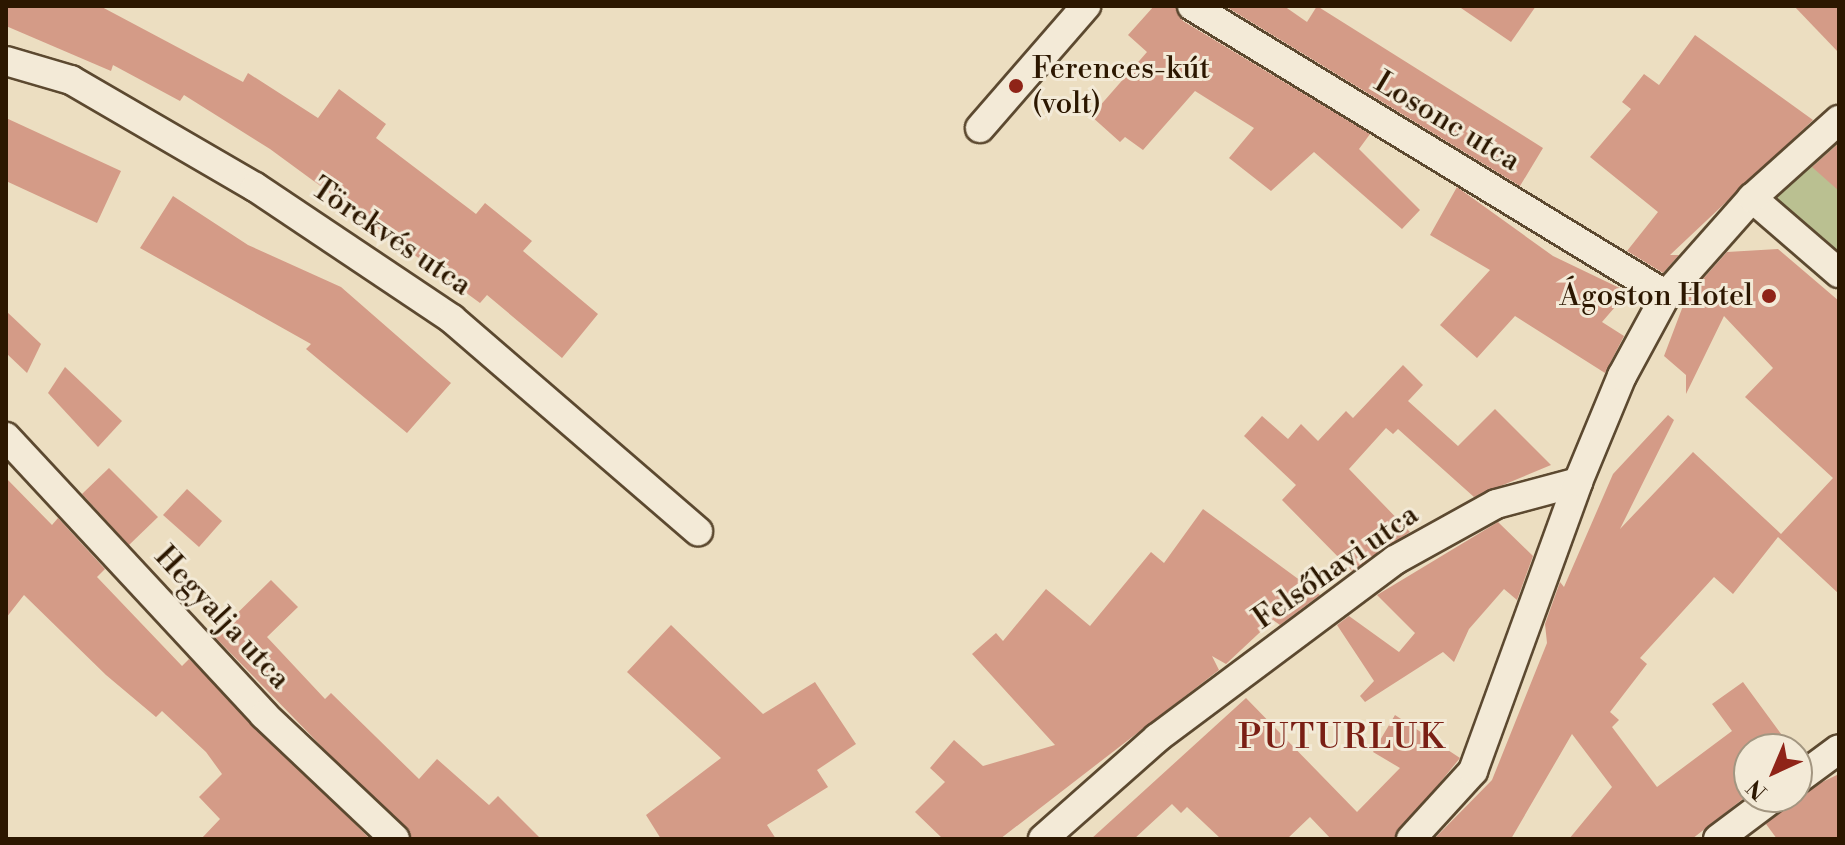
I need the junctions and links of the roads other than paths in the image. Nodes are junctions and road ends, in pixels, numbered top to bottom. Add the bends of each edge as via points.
1 (1086, 6) edge
2 (1192, 6) edge
3 (6, 61) edge
4 (1839, 120) edge
5 (980, 128) dead end
6 (1752, 198) junction
7 (1839, 273) edge
8 (1666, 295) junction
9 (6, 437) edge
10 (1578, 482) junction
11 (698, 531) dead end
12 (1839, 749) edge
13 (1813, 768) edge
14 (1753, 813) edge
15 (1051, 836) edge
16 (395, 839) edge
17 (1411, 839) edge
18 (1718, 839) edge

1 - 5 street
2 - 8 street, Losonc utca
3 - 11 street, Törekvés utca via 71,80 255,187 452,319
4 - 6 street
6 - 7 street
6 - 8 street
8 - 10 street via 1622,376
9 - 16 street, Hegyalja utca via 264,715
10 - 15 street, Felsőhavi utca via 1496,504 1395,560 1157,738
10 - 17 street via 1473,771
12 - 13 street
14 - 18 street

